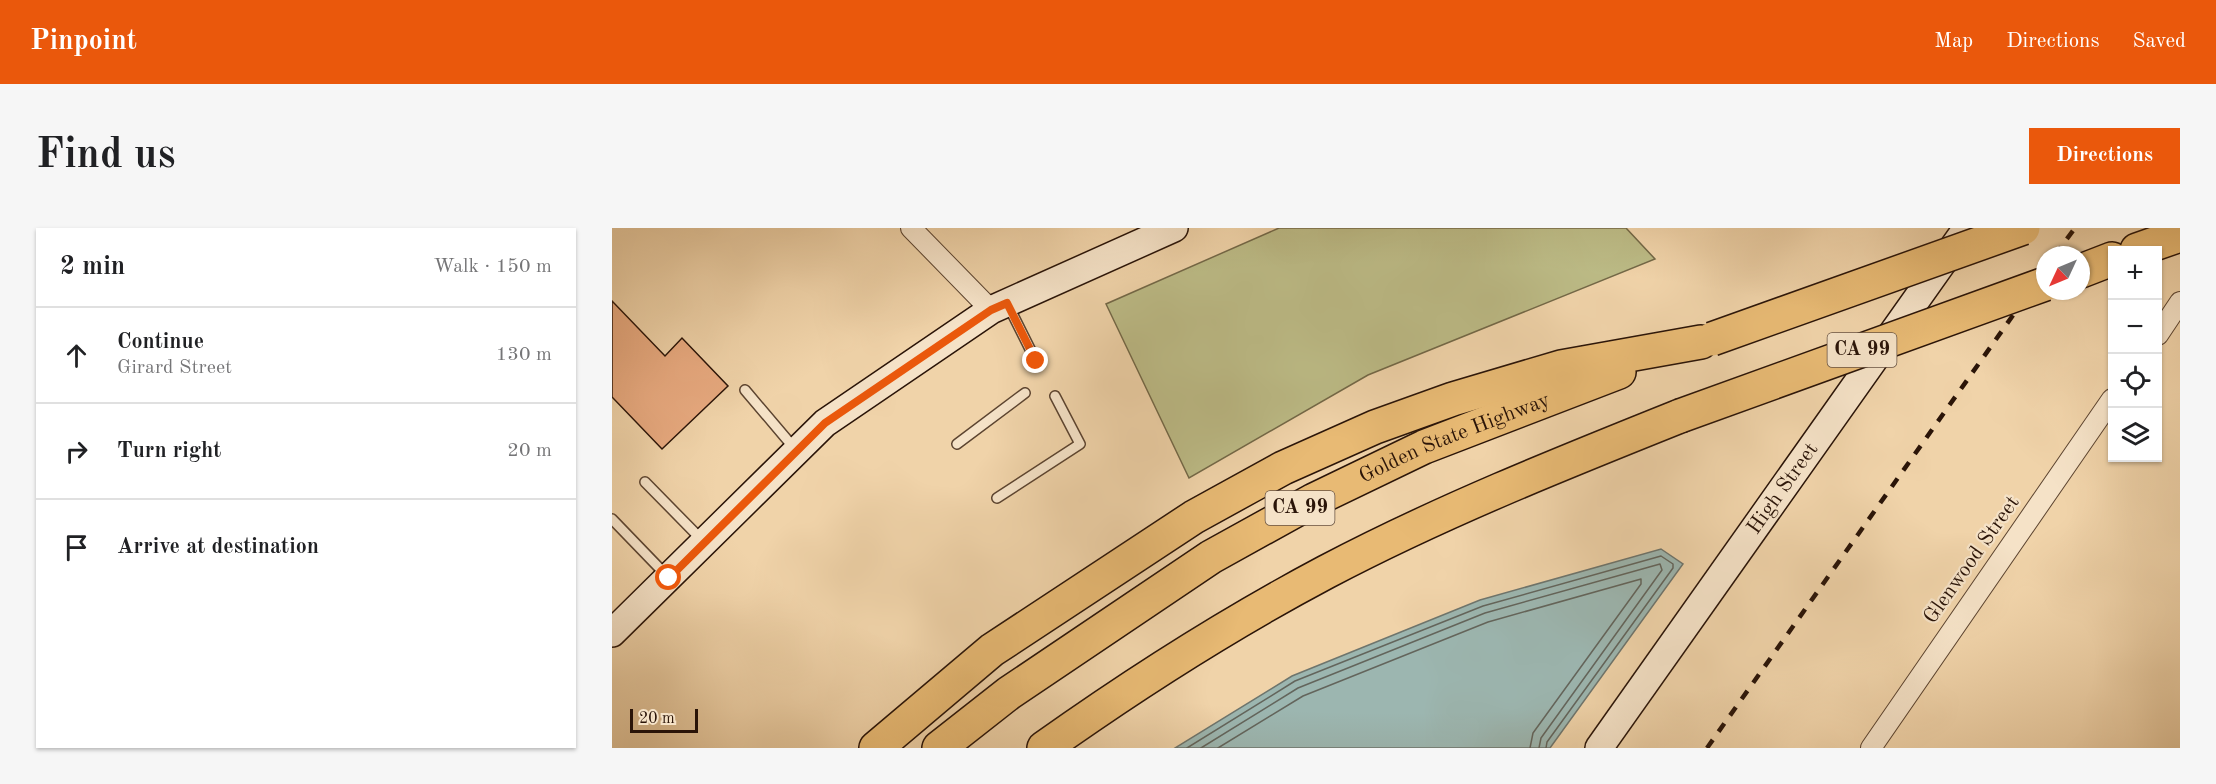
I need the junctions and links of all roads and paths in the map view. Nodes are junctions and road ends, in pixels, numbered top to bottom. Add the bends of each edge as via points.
1 (911, 228) edge
2 (1174, 228) edge
3 (1967, 228) edge
4 (2023, 228) edge
5 (2180, 235) edge
6 (2148, 246) edge
7 (2108, 261) edge
8 (2090, 268) edge
9 (2036, 287) edge
10 (2180, 302) edge
11 (999, 307) junction
12 (2162, 327) edge
13 (1707, 340) junction
14 (1036, 361) dead end
15 (745, 390) dead end
16 (1025, 393) dead end
17 (1055, 396) dead end
18 (2108, 405) edge
19 (957, 444) dead end
20 (797, 451) junction
21 (645, 482) dead end
22 (997, 498) dead end
23 (612, 519) edge
24 (704, 542) junction
25 (669, 578) junction
26 (612, 633) edge
27 (876, 748) edge
28 (939, 748) edge
29 (1044, 748) edge
30 (1599, 748) edge
31 (1871, 748) edge

1 - 11 street
2 - 11 main road
3 - 30 main road, High Street
4 - 13 highway, Golden State Highway / CA 99, bridge
5 - 6 highway
7 - 8 highway
9 - 29 highway, CA 99, bridge via 1680,416 1495,491 1326,572 1231,625
10 - 12 street
11 - 14 lane
11 - 20 main road via 825,423
13 - 27 highway via 1561,367 1453,399 1375,426 1283,468 1194,517 993,650
13 - 28 highway, Golden State Highway / CA 99 via 1424,447 1314,500 1211,557 1009,693
15 - 20 lane
16 - 19 lane
17 - 22 lane via 1080,444
18 - 31 street, Glenwood Street
20 - 24 main road
21 - 24 lane
23 - 25 lane
24 - 25 main road
25 - 26 main road

